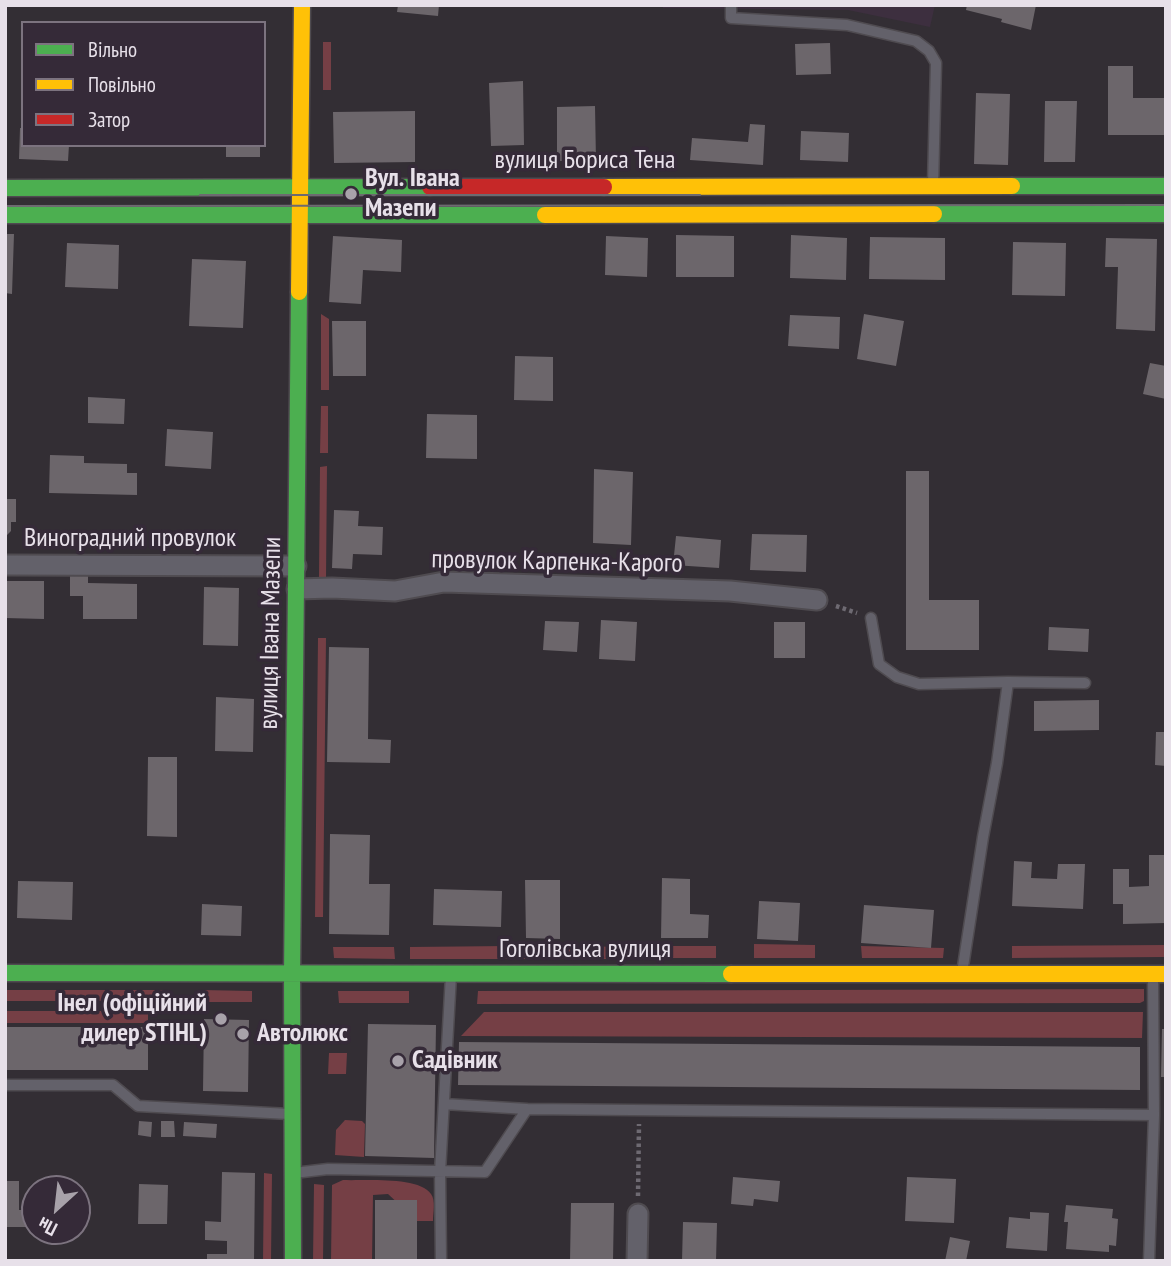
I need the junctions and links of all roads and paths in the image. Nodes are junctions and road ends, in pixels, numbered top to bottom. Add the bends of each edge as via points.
1 (302, 5) edge
2 (731, 5) edge
3 (301, 186) junction
4 (933, 186) junction
5 (1166, 186) edge
6 (5, 188) edge
7 (300, 214) junction
8 (1166, 214) edge
9 (5, 215) edge
10 (5, 565) edge
11 (296, 566) junction
12 (297, 589) junction
13 (817, 600) joint
14 (872, 618) joint
15 (1008, 682) junction
16 (1086, 683) dead end
17 (5, 973) edge
18 (292, 974) junction
19 (451, 974) junction
20 (962, 974) junction
21 (1159, 974) edge
22 (5, 1085) edge
23 (444, 1104) junction
24 (527, 1109) junction
25 (639, 1110) junction
26 (293, 1114) junction
27 (1154, 1115) junction
28 (440, 1172) junction
29 (293, 1173) junction
30 (638, 1214) joint
31 (293, 1261) edge
32 (441, 1261) edge
33 (637, 1261) edge
34 (1149, 1261) edge

1 - 3 street, вулиця Івана Мазепи
2 - 4 lane via 731,18 847,25 916,41 929,51 936,63
3 - 4 street, вулиця Бориса Тена
3 - 6 street, вулиця Бориса Тена
3 - 7 street, вулиця Івана Мазепи
4 - 5 street, вулиця Бориса Тена
7 - 8 street, вулиця Бориса Тена
7 - 9 street, вулиця Бориса Тена
7 - 11 street, вулиця Івана Мазепи
10 - 11 street, Виноградний провулок
11 - 12 street, вулиця Івана Мазепи
12 - 13 street, провулок Карпенка-Карого via 395,591 444,582 730,591
12 - 18 street, вулиця Івана Мазепи
13 - 14 path
14 - 15 lane via 879,664 897,677 919,684
15 - 16 lane
15 - 20 lane
17 - 18 street, Гоголівська вулиця
18 - 19 street, Гоголівська вулиця
18 - 26 street, вулиця Івана Мазепи
19 - 20 street, Гоголівська вулиця
19 - 23 lane
20 - 21 street, Гоголівська вулиця
21 - 27 lane
22 - 26 lane via 113,1085 138,1106
23 - 24 lane
23 - 28 lane
24 - 25 lane
24 - 28 lane via 485,1171
25 - 27 lane
25 - 30 path
26 - 29 street, вулиця Івана Мазепи
27 - 34 lane
28 - 29 lane via 328,1169
28 - 32 lane
29 - 31 street, вулиця Івана Мазепи
30 - 33 street

